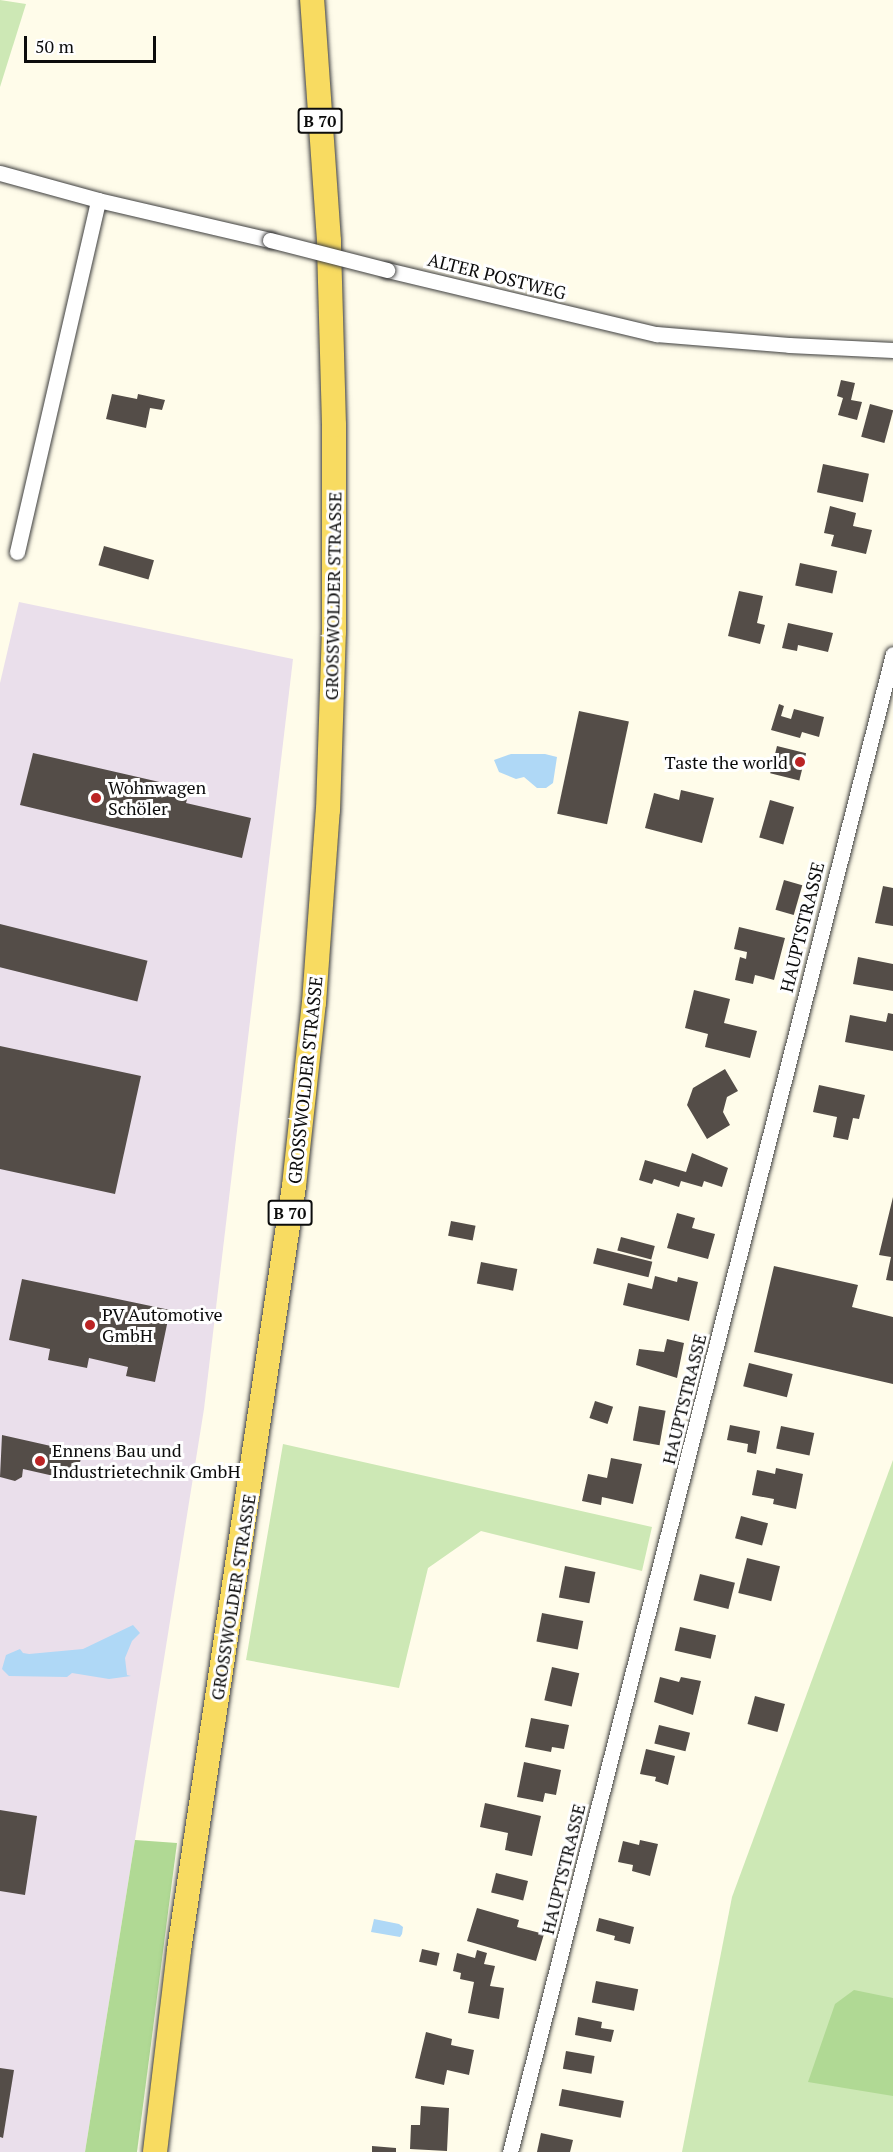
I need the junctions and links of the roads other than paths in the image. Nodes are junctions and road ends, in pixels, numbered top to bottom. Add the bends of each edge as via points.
1 (312, 0) edge
2 (0, 173) edge
3 (98, 200) junction
4 (893, 350) edge
5 (16, 552) dead end
6 (893, 654) edge
7 (155, 2152) edge
8 (510, 2152) edge

1 - 7 main road, GROSSWOLDER STRASSE / B 70 via 329,250 334,632 314,1003 294,1186 179,1950
2 - 3 street, ALTER POSTWEG
3 - 4 street, ALTER POSTWEG, bridge via 656,334
3 - 5 street
6 - 8 street, HAUPTSTRASSE

